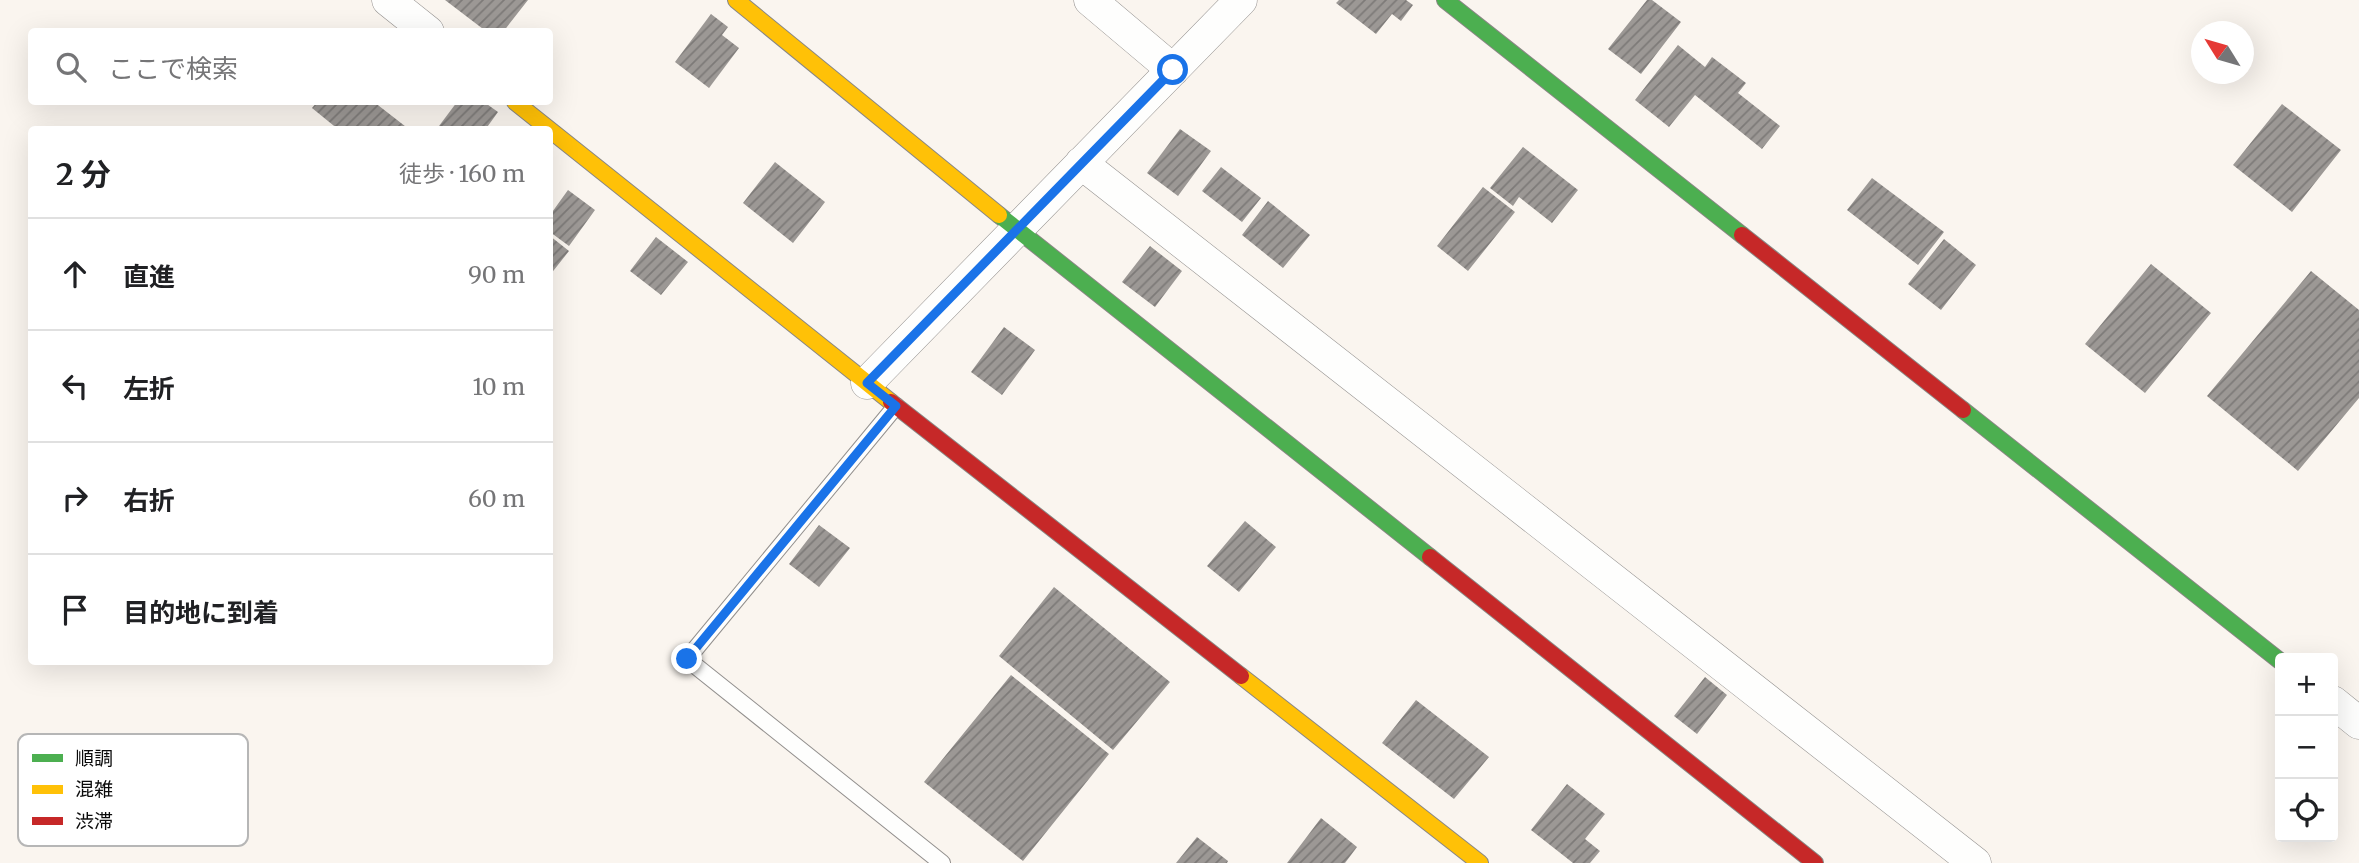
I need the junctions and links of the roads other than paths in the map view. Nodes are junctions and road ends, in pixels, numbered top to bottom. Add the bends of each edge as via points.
1 (388, 0) edge
2 (736, 0) edge
3 (1090, 0) edge
4 (1241, 0) edge
5 (1445, 0) edge
6 (423, 28) edge
7 (1173, 70) junction
8 (519, 105) edge
9 (545, 126) edge
10 (553, 132) edge
11 (1081, 163) junction
12 (1017, 230) junction
13 (867, 383) junction
14 (896, 406) junction
15 (2275, 657) edge
16 (2338, 706) edge
17 (2359, 723) edge
18 (942, 863) edge
19 (1480, 863) edge
20 (1815, 863) edge
21 (1975, 863) edge

1 - 6 street
2 - 12 street
3 - 7 street
4 - 7 street
5 - 15 street
7 - 11 street
8 - 9 street
10 - 13 street
11 - 12 street
11 - 21 street
12 - 13 street
12 - 20 street
13 - 14 street
14 - 18 lane via 687,659
14 - 19 street
16 - 17 street

